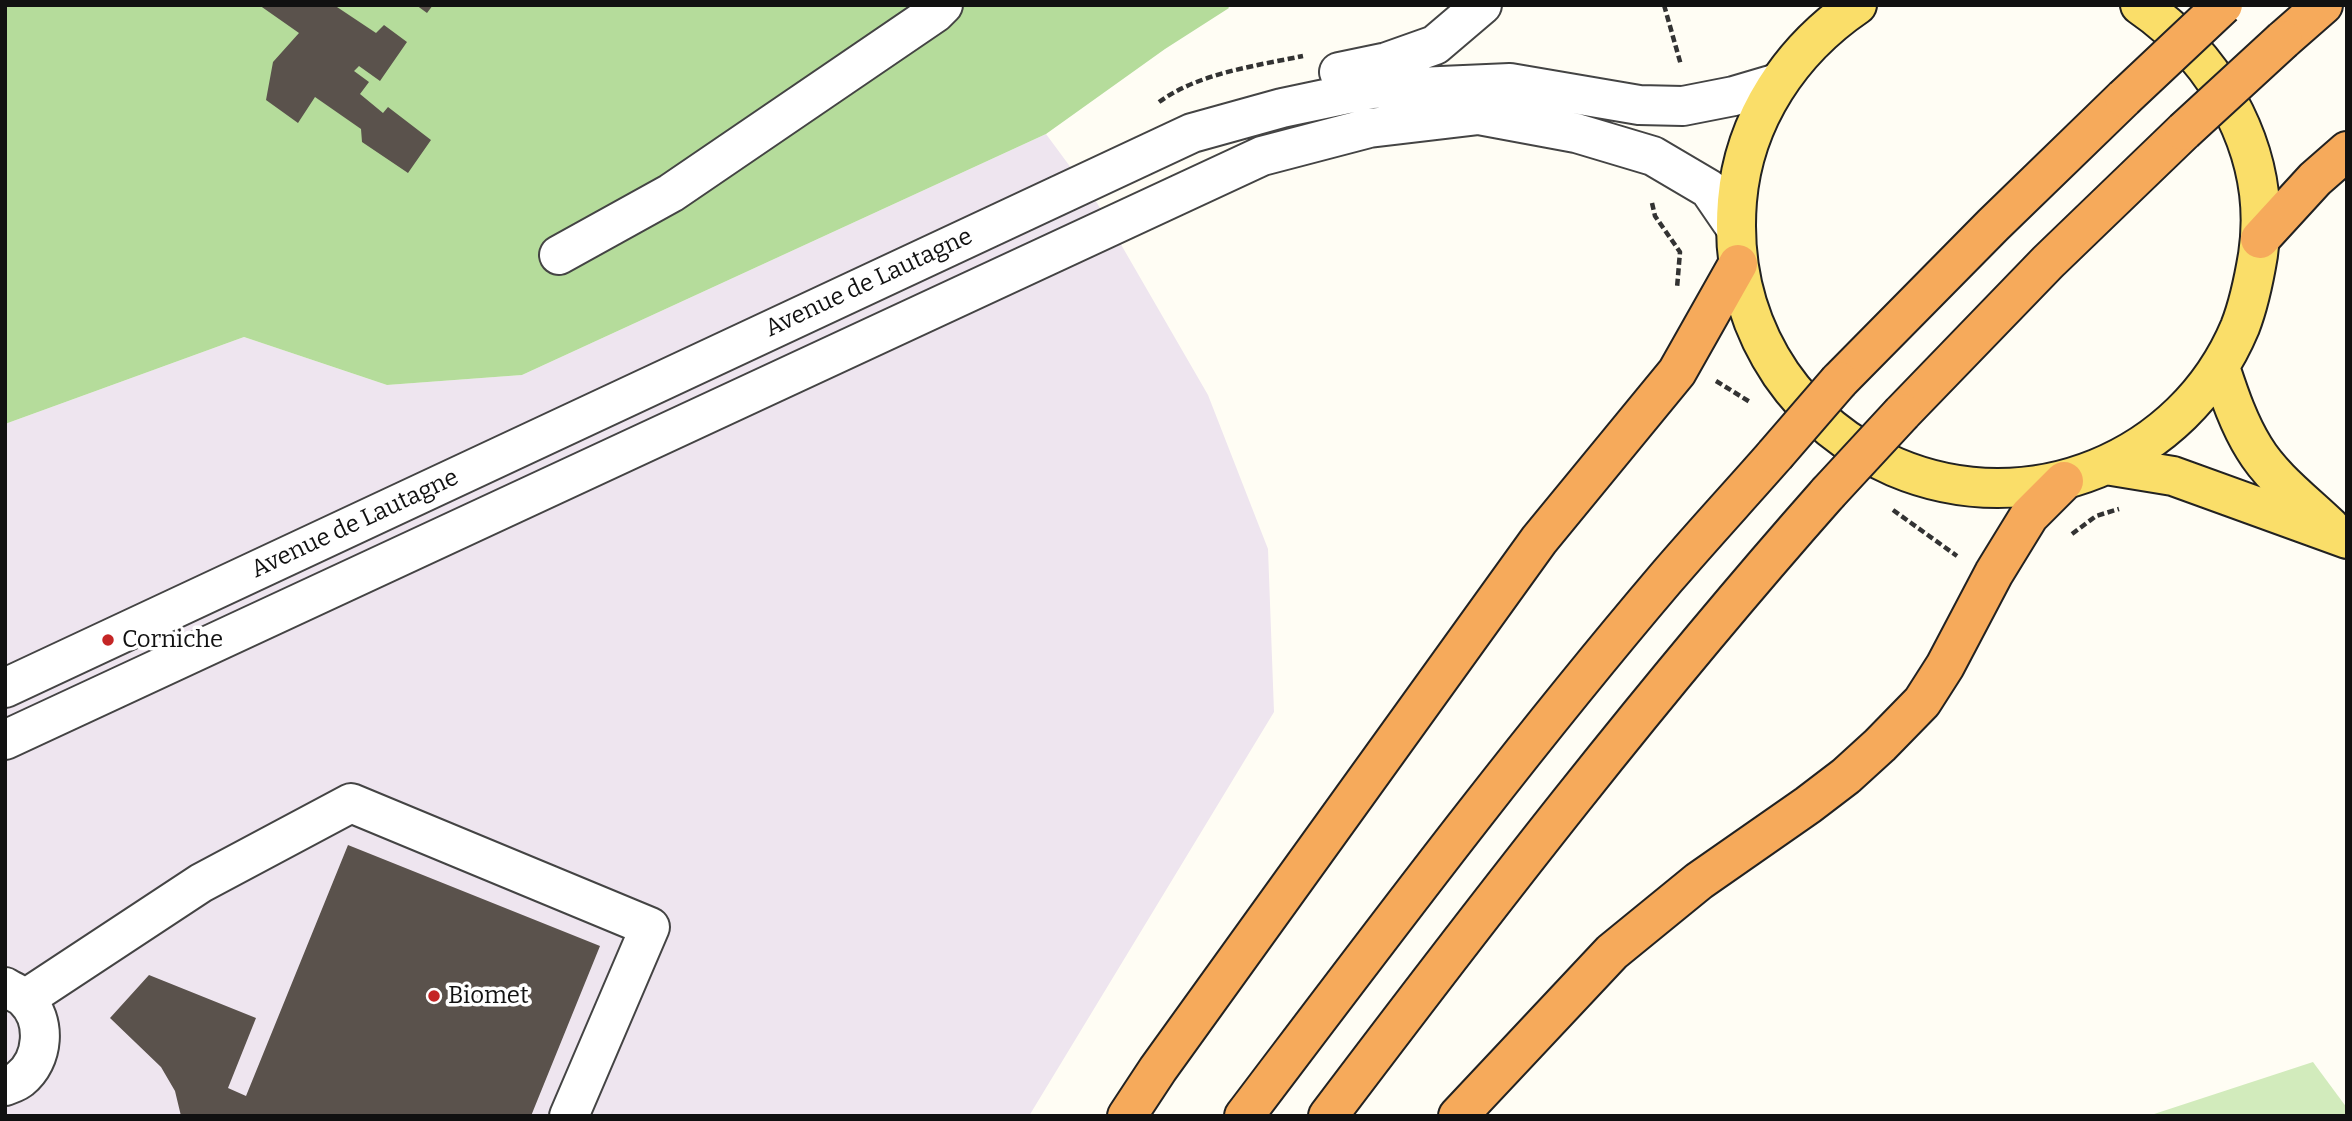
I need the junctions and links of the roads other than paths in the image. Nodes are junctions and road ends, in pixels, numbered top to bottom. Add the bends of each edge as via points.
1 (943, 5) edge
2 (1482, 5) edge
3 (1857, 5) edge
4 (2140, 5) edge
5 (2223, 5) edge
6 (2323, 5) edge
7 (1814, 21) edge
8 (1778, 83) junction
9 (1192, 133) junction
10 (2347, 151) edge
11 (2260, 239) junction
12 (1736, 246) junction
13 (559, 256) dead end
14 (2220, 367) junction
15 (2106, 465) junction
16 (2048, 484) junction
17 (2343, 537) edge
18 (5, 688) edge
19 (5, 740) edge
20 (15, 993) edge
21 (5, 1086) edge
22 (569, 1116) edge
23 (1127, 1116) edge
24 (1244, 1116) edge
25 (1328, 1116) edge
26 (1458, 1116) edge

1 - 13 street via 671,193
2 - 9 street via 1435,45 1387,62 1273,86 1222,106
3 - 7 main road
4 - 11 main road via 2193,49 2238,118 2252,157
5 - 24 highway, bridge via 1993,225 1839,381 1555,713
6 - 25 highway, bridge via 2048,261 1828,493 1597,766
7 - 8 main road
8 - 9 street, Avenue de Lautagne via 1682,106 1639,105 1510,83 1372,89
8 - 12 main road via 1748,147 1738,187
9 - 18 street, Avenue de Lautagne
10 - 11 highway
11 - 14 main road via 2244,316
12 - 16 main road via 1745,297 1771,360 1805,405 1838,435 1916,476 1958,486 1996,489
12 - 19 street, Avenue de Lautagne via 1709,189 1653,156 1576,133 1479,115 1369,128 1262,156
12 - 23 highway via 1677,372 1539,540
14 - 15 main road via 2170,424
14 - 17 main road via 2232,405 2255,450
15 - 16 main road
15 - 17 main road via 2173,476
16 - 26 highway via 2006,518 1978,564 1912,698 1880,745 1612,952
20 - 21 street via 37,1017 41,1040 34,1062 20,1079
20 - 22 street via 201,883 351,803 650,926

